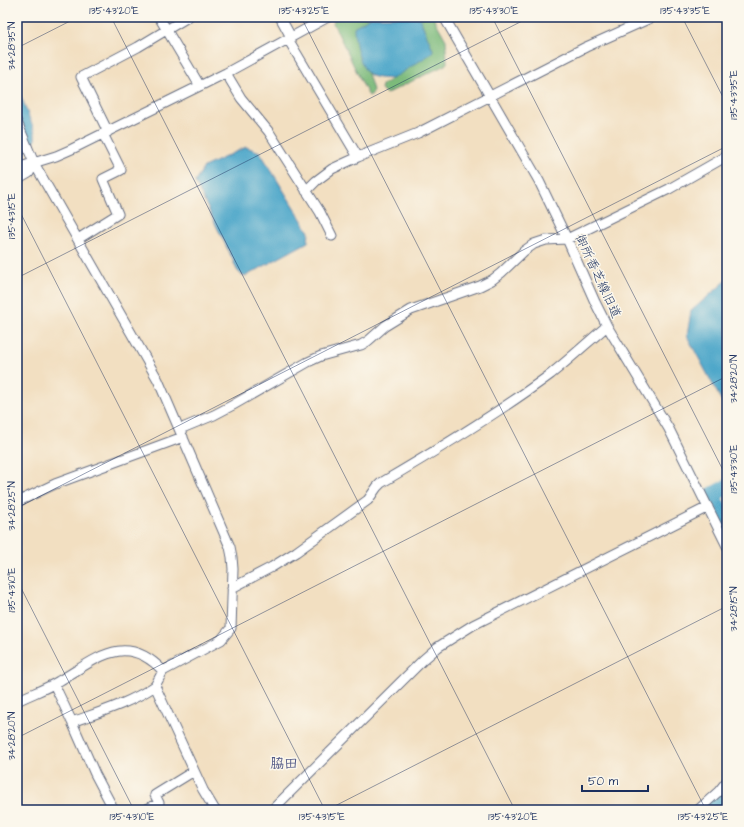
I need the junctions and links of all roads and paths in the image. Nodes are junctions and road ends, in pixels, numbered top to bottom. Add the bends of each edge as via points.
1 (159, 17) edge
2 (188, 17) edge
3 (280, 17) edge
4 (328, 17) edge
5 (444, 17) edge
6 (653, 17) edge
7 (166, 29) junction
8 (289, 38) junction
9 (226, 73) junction
10 (200, 86) junction
11 (491, 96) junction
12 (17, 122) edge
13 (106, 133) junction
14 (727, 156) edge
15 (358, 157) junction
16 (34, 163) junction
17 (17, 168) edge
18 (17, 180) edge
19 (306, 191) junction
20 (332, 236) dead end
21 (567, 239) junction
22 (78, 240) junction
23 (607, 326) junction
24 (182, 433) junction
25 (17, 502) edge
26 (708, 507) junction
27 (727, 546) edge
28 (232, 588) junction
29 (163, 671) junction
30 (54, 684) junction
31 (155, 686) junction
32 (17, 701) edge
33 (72, 722) junction
34 (194, 771) junction
35 (727, 781) edge
36 (114, 810) edge
37 (145, 810) edge
38 (215, 810) edge
39 (272, 810) edge
40 (698, 810) edge

1 - 7 street
2 - 7 street
3 - 8 street
4 - 8 street
5 - 11 street, 御所香芝線旧道
6 - 11 street via 586,47
7 - 10 street
7 - 13 street via 81,77
8 - 9 street
8 - 15 street
9 - 10 street
9 - 19 street via 269,132
10 - 13 street
11 - 15 street via 418,133
11 - 21 street, 御所香芝線旧道 via 539,181
12 - 16 street
13 - 16 street
13 - 22 street via 121,170 103,179 118,214
14 - 21 street via 669,189
15 - 19 street via 332,169
16 - 17 street
16 - 18 street via 29,173
16 - 22 street
19 - 20 street
21 - 23 street, 御所香芝線旧道
21 - 24 street via 546,240 534,244 492,280 411,310 361,345 314,358
22 - 24 street via 149,364
23 - 26 street, 御所香芝線旧道 via 669,429
23 - 28 street via 556,369 508,404 381,483 368,500 296,552
24 - 25 street
24 - 28 street via 230,547
26 - 27 street, 御所香芝線旧道
26 - 39 street via 473,626 438,647
28 - 29 street via 231,628 221,640
29 - 30 street via 145,655 134,651 112,651
29 - 31 street
30 - 32 street
30 - 33 street
31 - 33 street via 107,710
31 - 34 street
33 - 36 street via 94,774
34 - 37 street via 155,795 159,803
34 - 38 street
35 - 40 street via 720,791

